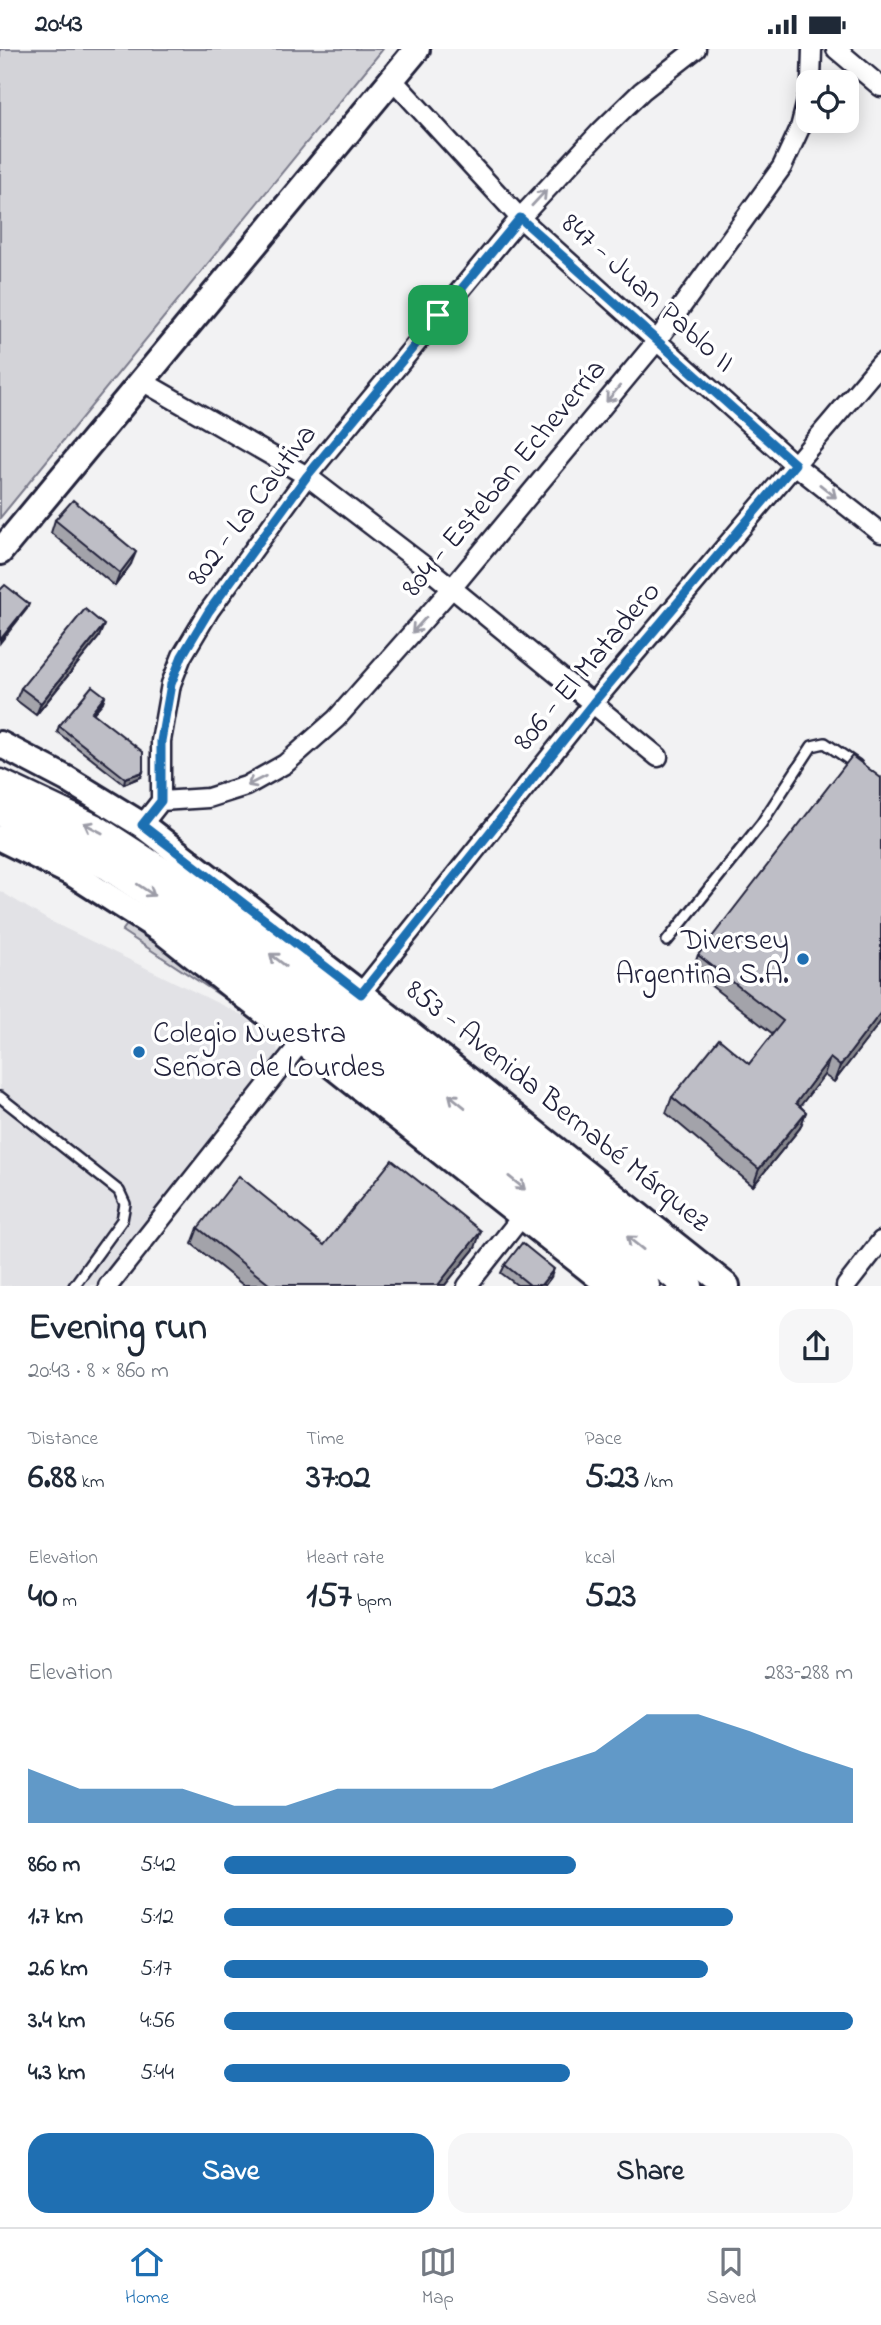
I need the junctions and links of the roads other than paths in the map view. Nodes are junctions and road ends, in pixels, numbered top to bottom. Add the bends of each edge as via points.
1 (417, 49) edge
2 (696, 49) edge
3 (812, 49) edge
4 (836, 49) edge
5 (811, 70) edge
6 (392, 79) junction
7 (881, 87) edge
8 (798, 133) edge
9 (520, 218) junction
10 (656, 342) junction
11 (881, 363) edge
12 (142, 381) junction
13 (795, 464) junction
14 (307, 476) junction
15 (881, 533) edge
16 (0, 552) edge
17 (452, 588) junction
18 (593, 703) junction
19 (0, 744) edge
20 (658, 757) dead end
21 (861, 768) edge
22 (0, 784) edge
23 (161, 801) junction
24 (0, 811) edge
25 (142, 825) junction
26 (0, 838) edge
27 (667, 941) dead end
28 (353, 1003) junction
29 (302, 1041) junction
30 (0, 1097) edge
31 (523, 1215) junction
32 (881, 1241) edge
33 (632, 1283) edge
34 (74, 1286) edge
35 (108, 1286) edge
36 (467, 1286) edge
37 (688, 1286) edge
38 (727, 1286) edge
39 (846, 1286) edge

1 - 6 street
9 -> 2 street, 802 - La Cautiva via 609,123
3 - 5 street
4 - 7 street
6 - 9 street, 847 - Juan Pablo II
6 - 12 street
8 - 10 street, 804 - Esteban Echeverría via 782,167
9 - 10 street, 847 - Juan Pablo II
9 - 14 street, 802 - La Cautiva
10 - 13 street, 847 - Juan Pablo II
10 -> 17 street, 804 - Esteban Echeverría
11 - 13 street, 806 - El Matadero
12 - 14 street
12 - 16 street
13 -> 15 street, 847 - Juan Pablo II
13 - 18 street, 806 - El Matadero
14 - 17 street
14 - 23 street, 802 - La Cautiva via 182,656 164,715
17 - 18 street
17 -> 23 street, 804 - Esteban Echeverría via 336,719 285,764 225,793
18 - 20 street
18 - 28 street, 806 - El Matadero
19 - 25 street, 853 - Avenida Bernabé Márquez
21 - 27 lane via 825,743 813,746 761,824
28 -> 22 main road, 853 - Avenida Bernabé Márquez via 142,857
23 - 25 street
24 -> 33 main road via 109,866 169,906
25 - 28 street, 853 - Avenida Bernabé Márquez
26 - 29 street via 113,896
37 -> 28 main road, 853 - Avenida Bernabé Márquez
28 - 38 street, 853 - Avenida Bernabé Márquez
29 - 31 street
29 - 35 street
30 - 34 lane via 119,1191 125,1204 122,1220
31 - 33 street
31 - 36 street
32 - 39 street

